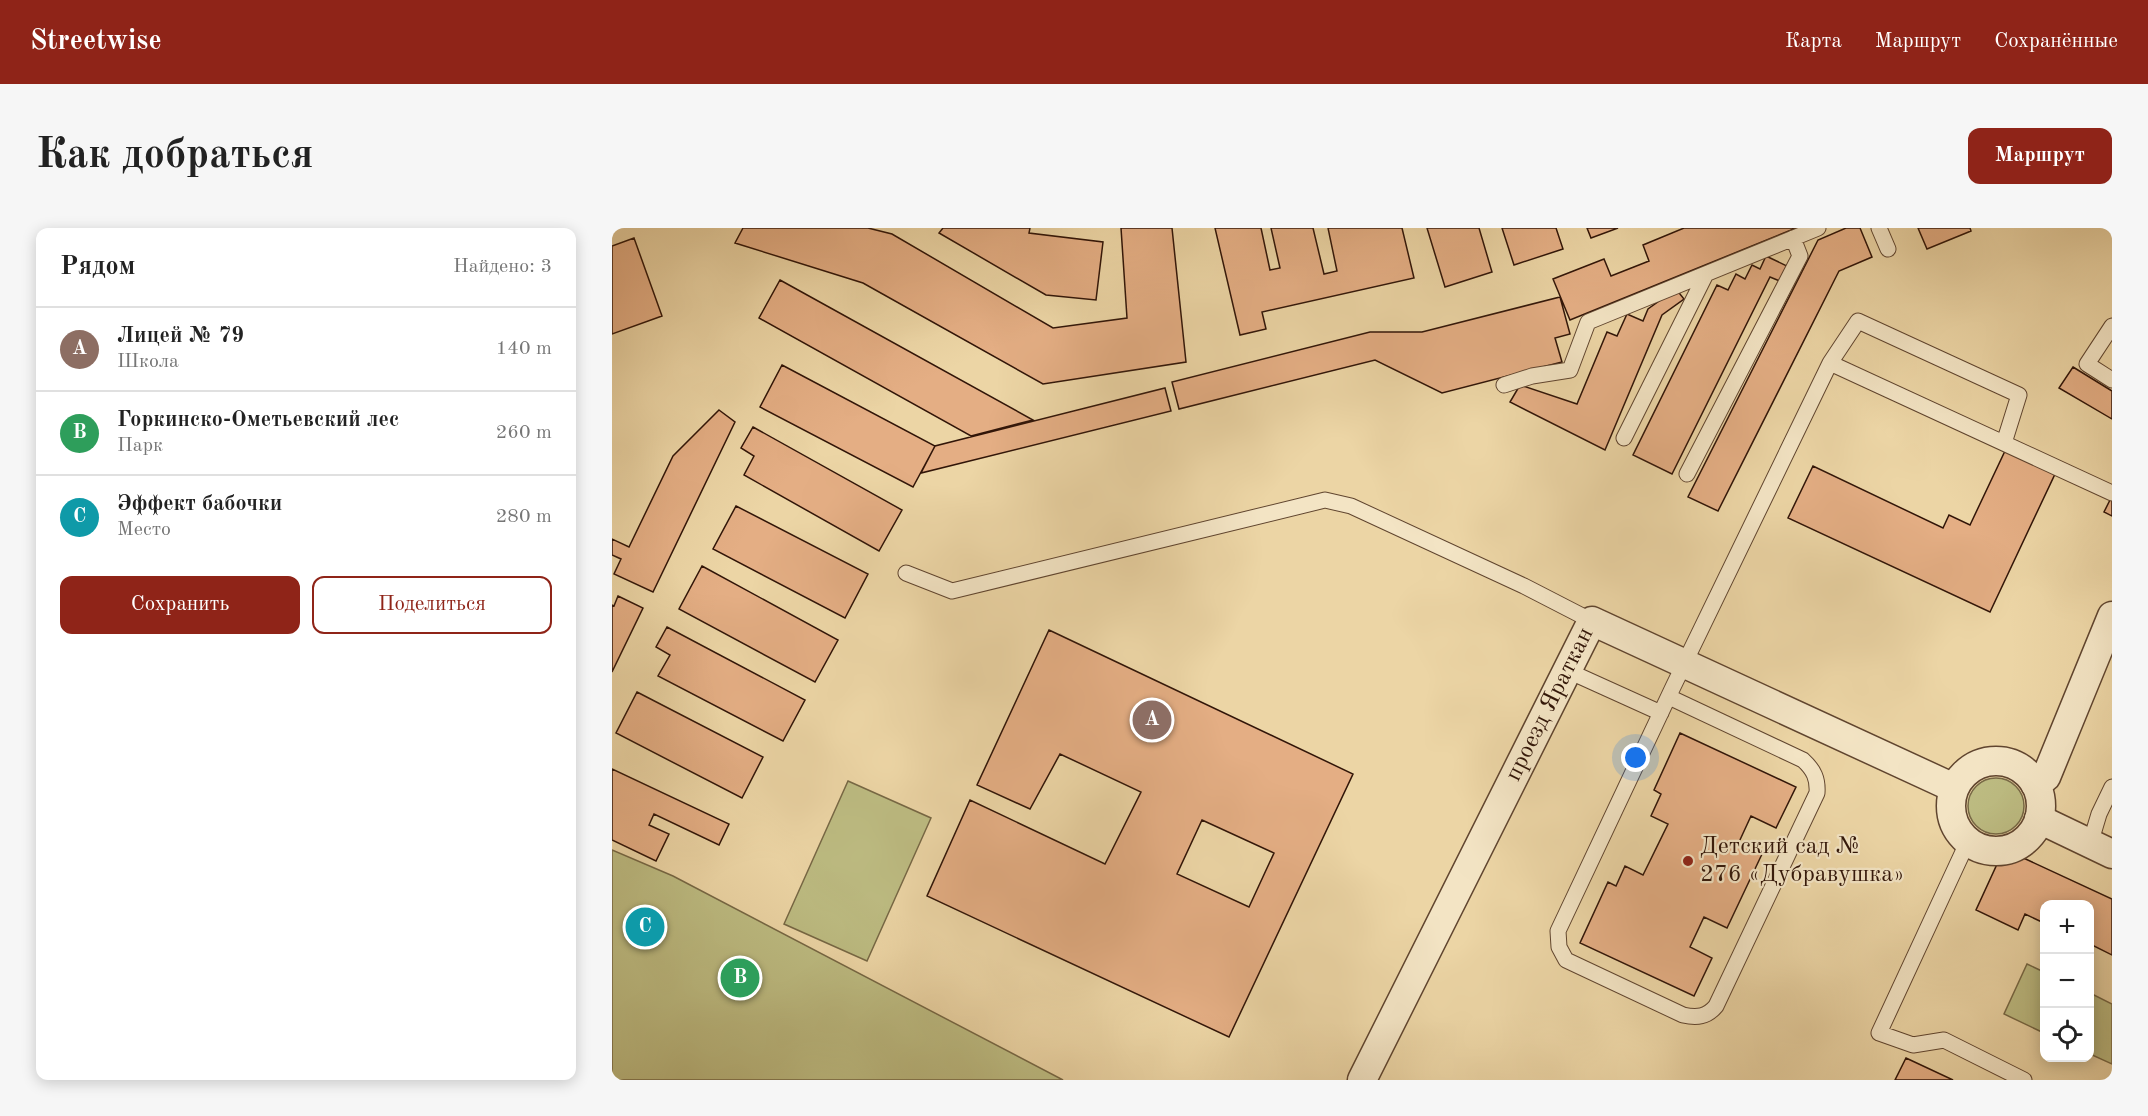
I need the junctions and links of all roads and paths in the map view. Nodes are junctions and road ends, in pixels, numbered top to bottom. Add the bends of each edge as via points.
1 (1818, 228) edge
2 (1879, 228) edge
3 (1793, 238) junction
4 (1888, 249) dead end
5 (1706, 274) junction
6 (2112, 326) edge
7 (1830, 363) junction
8 (2112, 380) edge
9 (1504, 385) dead end
10 (1624, 438) dead end
11 (2004, 443) junction
12 (1688, 474) dead end
13 (2112, 493) edge
14 (906, 573) dead end
15 (2112, 616) edge
16 (1592, 621) junction
17 (1686, 664) junction
18 (1566, 670) junction
19 (1669, 697) junction
20 (1661, 713) junction
21 (2035, 784) junction
22 (1954, 788) junction
23 (2112, 789) edge
24 (2039, 819) junction
25 (1968, 841) junction
26 (2101, 849) edge
27 (1362, 1080) edge
28 (2024, 1080) edge

1 - 3 lane
2 - 4 lane
3 - 5 lane
3 - 12 lane via 1800,256
5 - 9 lane via 1588,322 1570,370
5 - 10 lane
6 - 8 lane via 2086,364
7 - 11 lane
7 - 11 lane via 1858,321 1869,326 2019,395
7 - 17 lane
11 - 13 lane
14 - 16 lane via 952,591 1325,500 1351,506
15 - 21 street via 2046,777
16 - 17 street, проезд Яраткан
16 - 18 street, проезд Яраткан
17 - 19 lane
17 - 22 street, проезд Яраткан
18 - 20 lane
18 - 27 street, проезд Яраткан
19 - 20 lane
19 - 20 lane via 1803,760 1811,767 1817,785 1716,1006 1708,1014 1694,1017 1566,960 1557,942 1558,931
21 - 22 street via 2023,769 1995,760 1968,769
21 - 24 street via 2040,799
22 - 25 street via 1950,809 1953,824
23 - 26 lane via 2099,814
24 - 25 street via 2031,834 2006,850 1990,851
24 - 26 street
25 - 28 lane via 1880,1033 1912,1045 1944,1040

